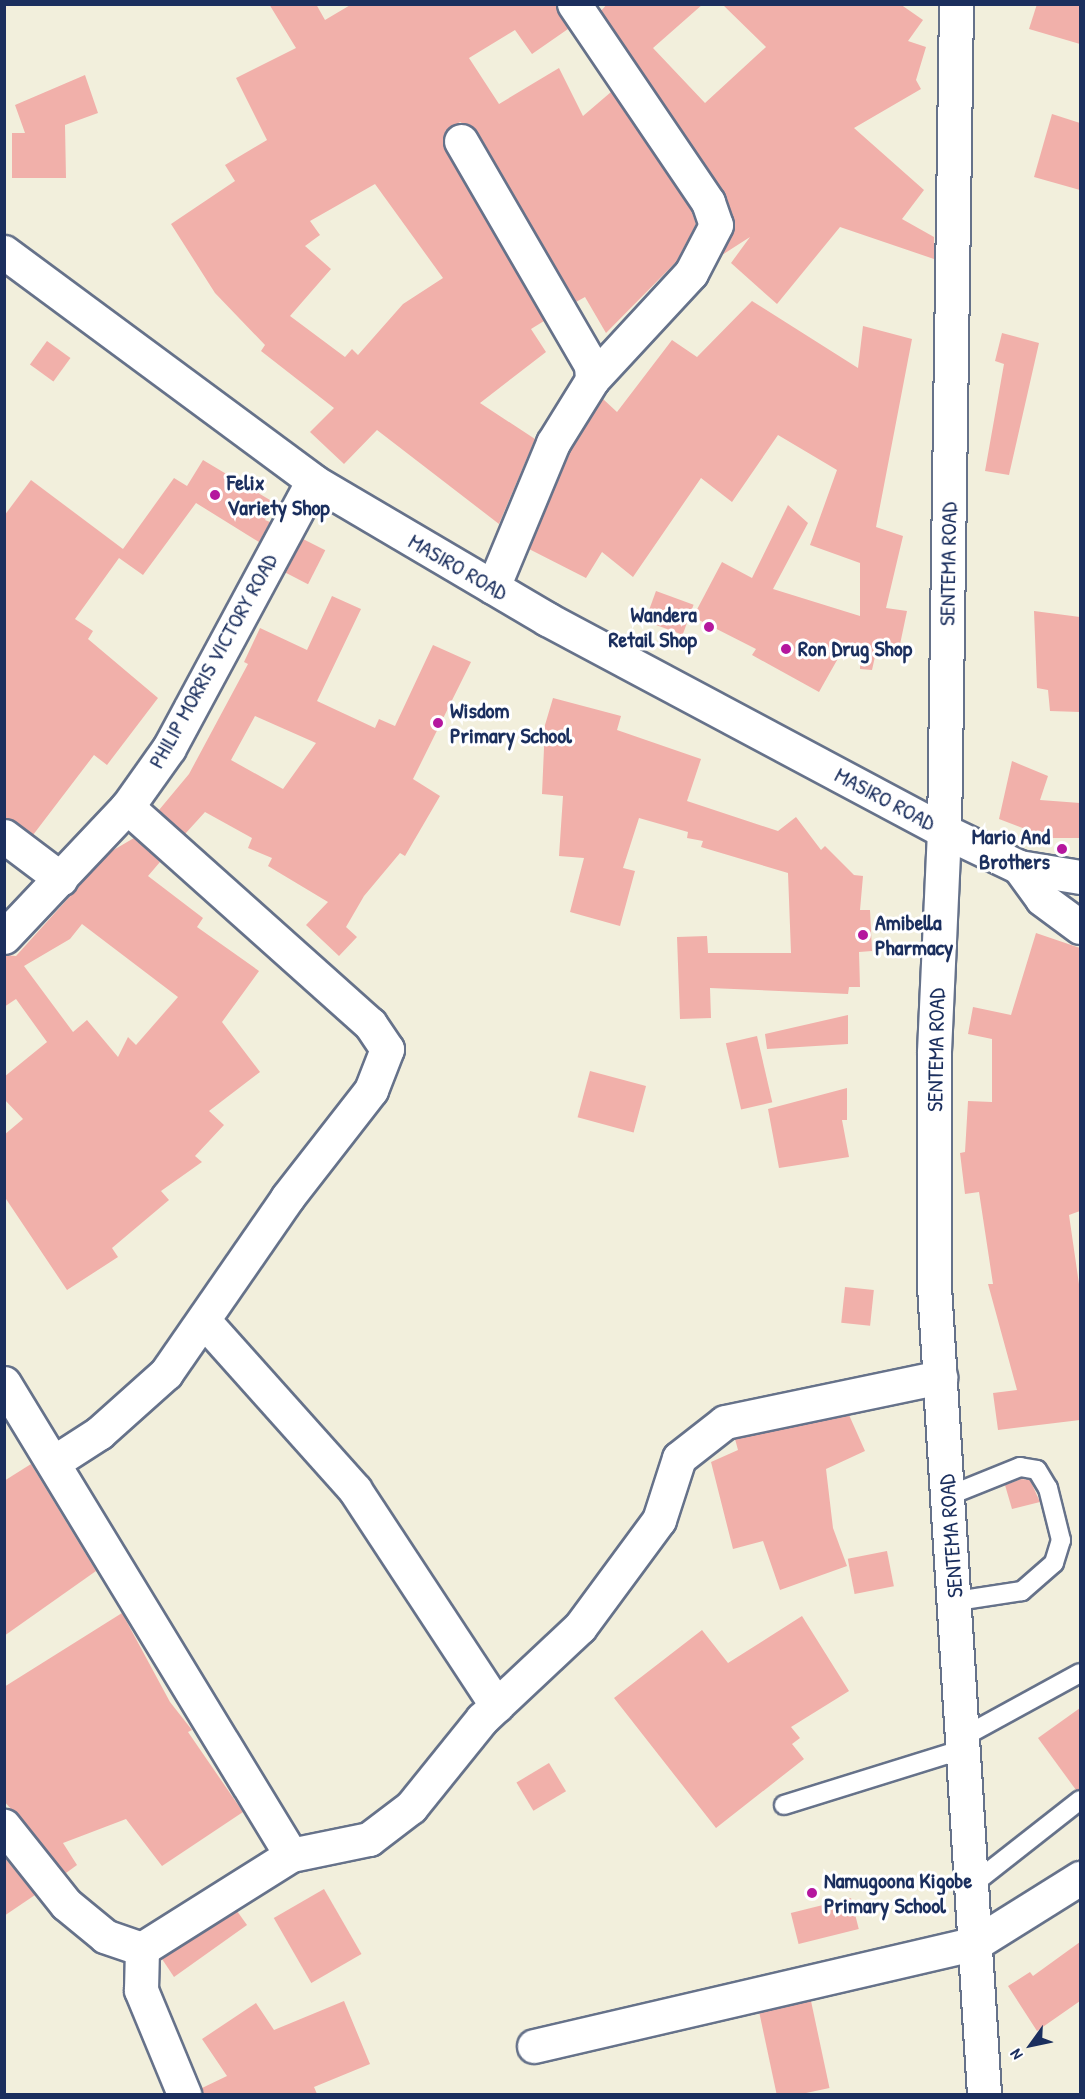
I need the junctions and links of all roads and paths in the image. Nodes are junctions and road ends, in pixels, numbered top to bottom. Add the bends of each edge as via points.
1 (574, 4) edge
2 (956, 4) edge
3 (461, 141) dead end
4 (4, 252) edge
5 (592, 380) junction
6 (313, 481) junction
7 (493, 587) junction
8 (127, 807) junction
9 (944, 831) junction
10 (4, 836) edge
11 (1019, 867) junction
12 (1080, 877) edge
13 (61, 879) junction
14 (1080, 927) edge
15 (4, 938) edge
16 (205, 1322) junction
17 (940, 1377) junction
18 (4, 1383) edge
19 (54, 1462) junction
20 (948, 1496) junction
21 (957, 1601) junction
22 (1080, 1673) edge
23 (497, 1706) junction
24 (964, 1743) junction
25 (1080, 1800) edge
26 (784, 1805) dead end
27 (4, 1826) edge
28 (291, 1855) junction
29 (1080, 1878) edge
30 (973, 1884) junction
31 (976, 1943) junction
32 (142, 1950) junction
33 (534, 2046) dead end
34 (184, 2094) edge
35 (984, 2094) edge

1 - 5 street via 708,202 716,225 691,273
2 - 9 street, SENTEMA ROAD
3 - 5 street via 582,346
4 - 6 street, MASIRO ROAD
5 - 7 street via 553,443
6 - 7 street, MASIRO ROAD
6 - 8 street, PHILIP MORRIS VICTORY ROAD via 169,748
7 - 9 street, MASIRO ROAD
8 - 13 street, PHILIP MORRIS VICTORY ROAD
8 - 16 street via 370,1024 387,1049 371,1090 287,1198
9 - 11 street, MASIRO ROAD
9 - 17 street, SENTEMA ROAD via 934,1053
10 - 13 street
11 - 12 street
11 - 14 street via 1042,899
13 - 15 street, PHILIP MORRIS VICTORY ROAD
16 - 19 street via 166,1373 99,1433
16 - 23 street via 355,1490
17 - 20 street, SENTEMA ROAD
17 - 23 street via 725,1422 679,1458 659,1520 621,1577 580,1627
18 - 19 street
19 - 28 street
20 - 21 street, SENTEMA ROAD
20 - 21 lane via 1020,1467 1037,1470 1048,1488 1060,1540 1054,1563 1022,1591
21 - 24 street, SENTEMA ROAD
22 - 24 lane
23 - 28 street via 383,1832
24 - 26 lane
24 - 30 street, SENTEMA ROAD
25 - 30 lane
27 - 32 street via 66,1904 105,1936
28 - 32 street
29 - 31 street
30 - 31 street, SENTEMA ROAD
31 - 33 street
31 - 35 street, SENTEMA ROAD
32 - 34 street via 141,1990

